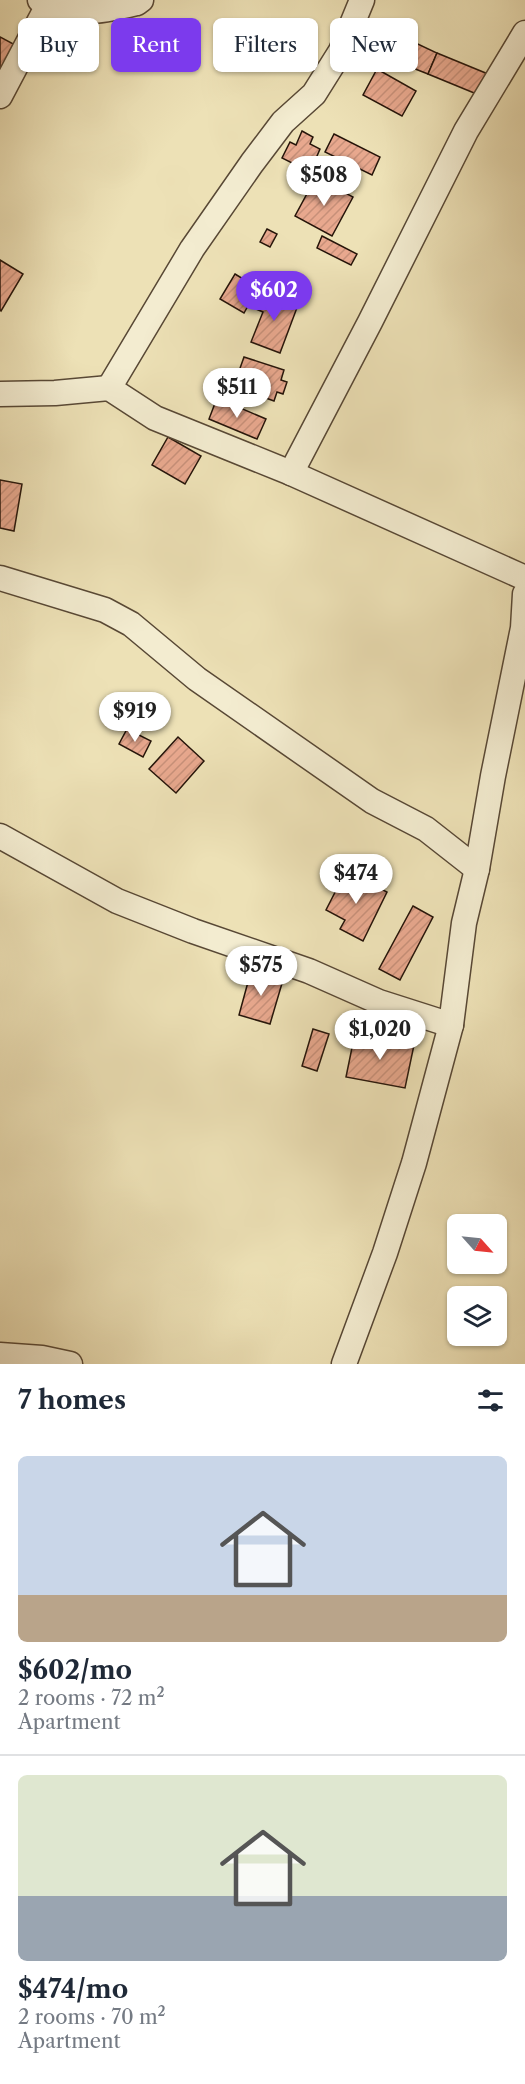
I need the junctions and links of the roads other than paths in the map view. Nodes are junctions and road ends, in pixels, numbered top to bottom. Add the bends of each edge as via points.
1 (141, 0) edge
2 (362, 0) edge
3 (44, 2) edge
4 (525, 33) edge
5 (0, 96) edge
6 (109, 388) junction
7 (0, 394) edge
8 (291, 473) junction
9 (0, 578) edge
10 (525, 578) edge
11 (525, 594) edge
12 (524, 628) edge
13 (0, 836) edge
14 (477, 869) junction
15 (452, 1025) junction
16 (0, 1355) edge
17 (70, 1364) edge
18 (344, 1364) edge

1 - 3 street via 97,13 65,12
2 - 6 street via 341,51 314,94 283,122 238,182 192,249
3 - 5 street
4 - 8 street via 466,131
6 - 7 street
6 - 8 street via 155,418
8 - 10 street
9 - 14 street via 105,610 131,624 197,679 372,801 426,829
11 - 12 street
12 - 14 street
13 - 15 street via 117,901 299,967 379,1002
14 - 15 street via 464,923
15 - 18 street via 414,1163
16 - 17 street

